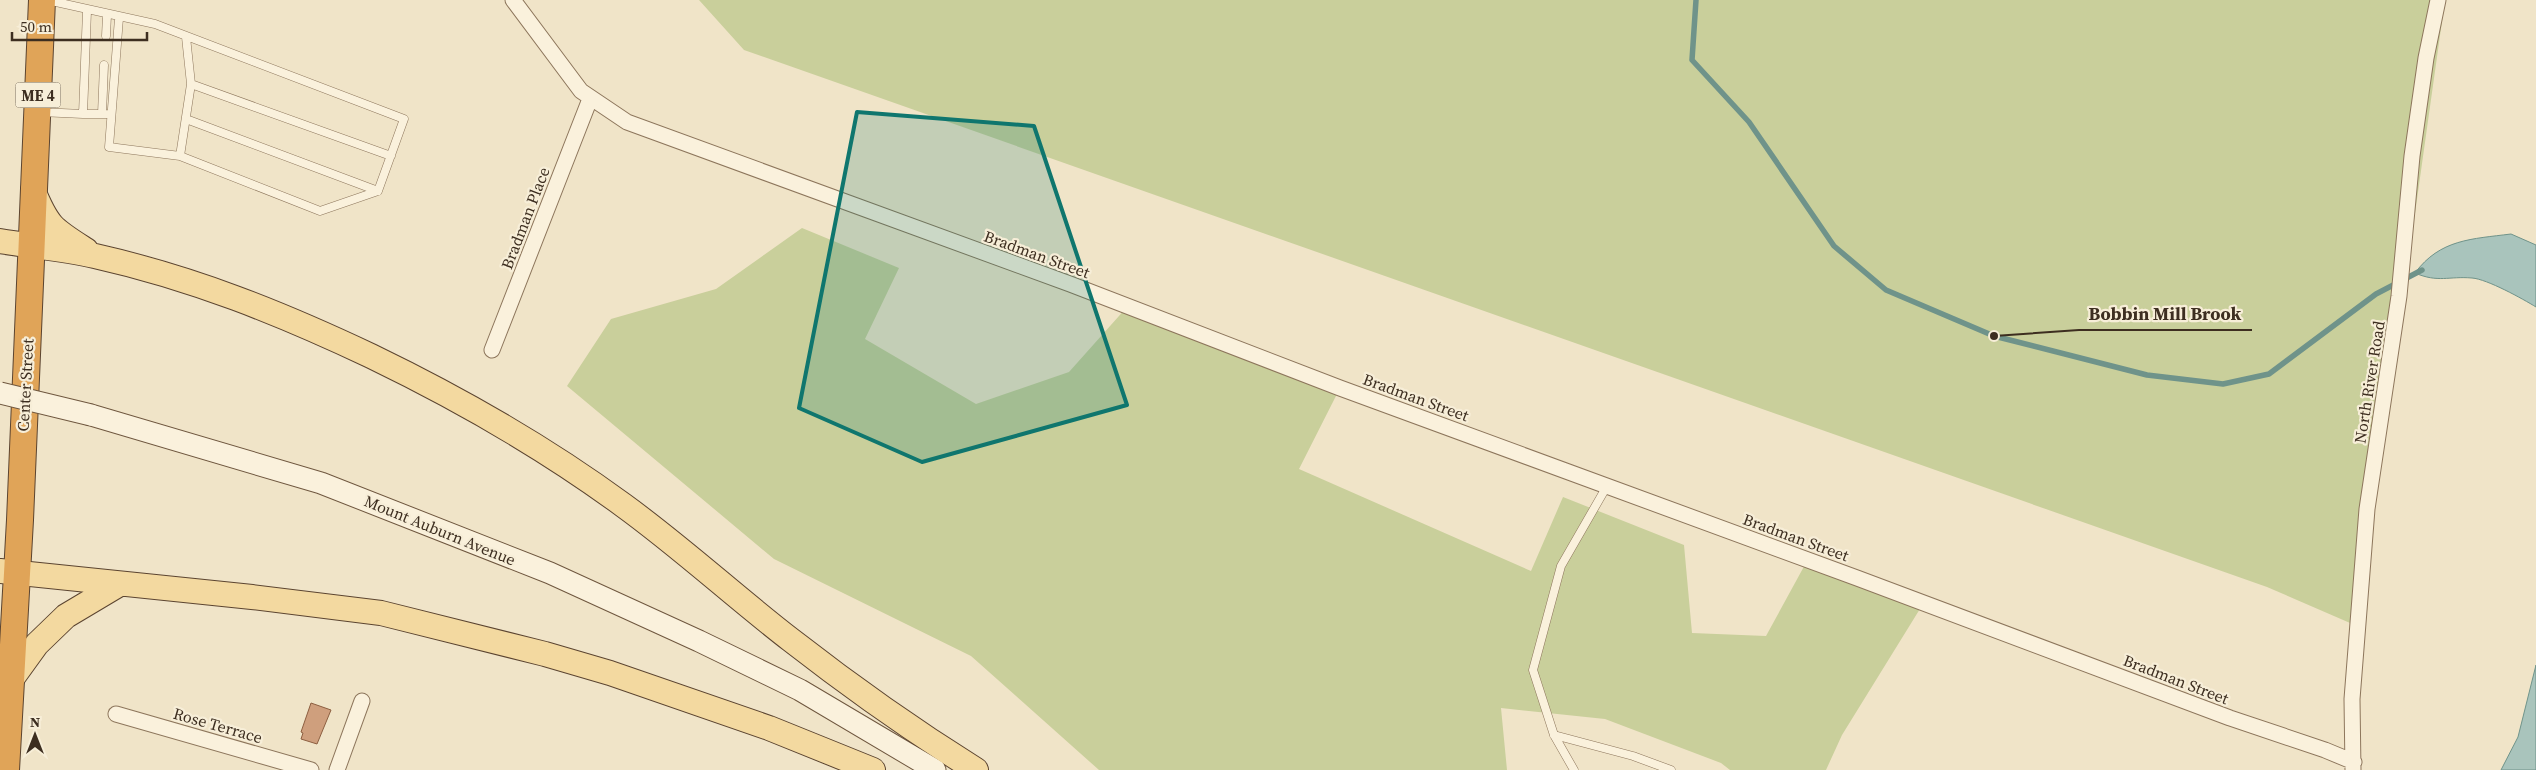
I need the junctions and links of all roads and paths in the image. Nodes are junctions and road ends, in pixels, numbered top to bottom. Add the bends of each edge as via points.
1 (44, 0) edge
2 (513, 0) edge
3 (2438, 0) edge
4 (87, 11) junction
5 (107, 15) junction
6 (119, 18) junction
7 (106, 36) dead end
8 (186, 37) junction
9 (104, 65) dead end
10 (190, 84) junction
11 (590, 99) junction
12 (37, 111) junction
13 (83, 114) junction
14 (102, 114) junction
15 (112, 115) junction
16 (186, 119) junction
17 (180, 156) junction
18 (390, 156) junction
19 (33, 190) junction
20 (378, 191) junction
21 (0, 241) edge
22 (32, 246) junction
23 (94, 255) junction
24 (492, 350) dead end
25 (0, 393) edge
26 (1607, 486) junction
27 (8, 571) edge
28 (118, 585) junction
29 (5, 680) edge
30 (362, 701) dead end
31 (116, 714) dead end
32 (858, 724) junction
33 (1554, 735) junction
34 (2353, 766) edge
35 (6, 770) edge
36 (311, 770) edge
37 (337, 770) edge
38 (874, 770) edge
39 (935, 770) edge
40 (966, 770) edge
41 (976, 770) edge
42 (1574, 770) edge
43 (1671, 770) edge

1 - 4 lane
1 - 12 highway, Center Street / ME 4
2 - 11 street, Bradman Street via 571,79
3 - 34 street, North River Road via 2412,156 2399,296 2367,509 2352,699
4 - 5 lane
4 - 13 lane
5 - 6 lane
5 - 7 lane
6 - 8 lane via 155,24
6 - 15 lane
8 - 10 lane
8 - 18 lane via 404,119
9 - 14 lane
10 - 16 lane
10 - 18 lane
11 - 24 street, Bradman Place
11 - 26 street, Bradman Street via 626,122 661,136 1070,284
12 - 13 lane
12 - 19 highway, Center Street / ME 4
13 - 14 lane
14 - 15 lane
15 - 17 lane via 108,146
16 - 17 lane
16 - 20 lane
17 - 20 lane via 320,210
18 - 20 lane
19 - 22 highway, Center Street / ME 4
19 - 23 main road via 44,218 58,232
21 - 22 main road
22 - 23 main road
22 - 27 highway, Center Street / ME 4
23 - 41 main road via 251,302 426,382 493,418 626,507 792,641
25 - 32 main road, Mount Auburn Avenue, bridge via 91,415 321,483 550,573 800,690
26 - 33 lane via 1561,566 1533,670
26 - 34 street, Bradman Street via 2230,718 2325,750
27 - 28 main road
27 - 29 highway, Center Street / ME 4
28 - 29 main road via 60,620
28 - 38 main road via 381,613 545,654 688,698
29 - 35 highway, Center Street / ME 4
30 - 37 street
31 - 36 street, Rose Terrace
32 - 39 main road, Mount Auburn Avenue
32 - 40 main road, Mount Auburn Avenue
33 - 42 lane
33 - 43 lane via 1633,756

